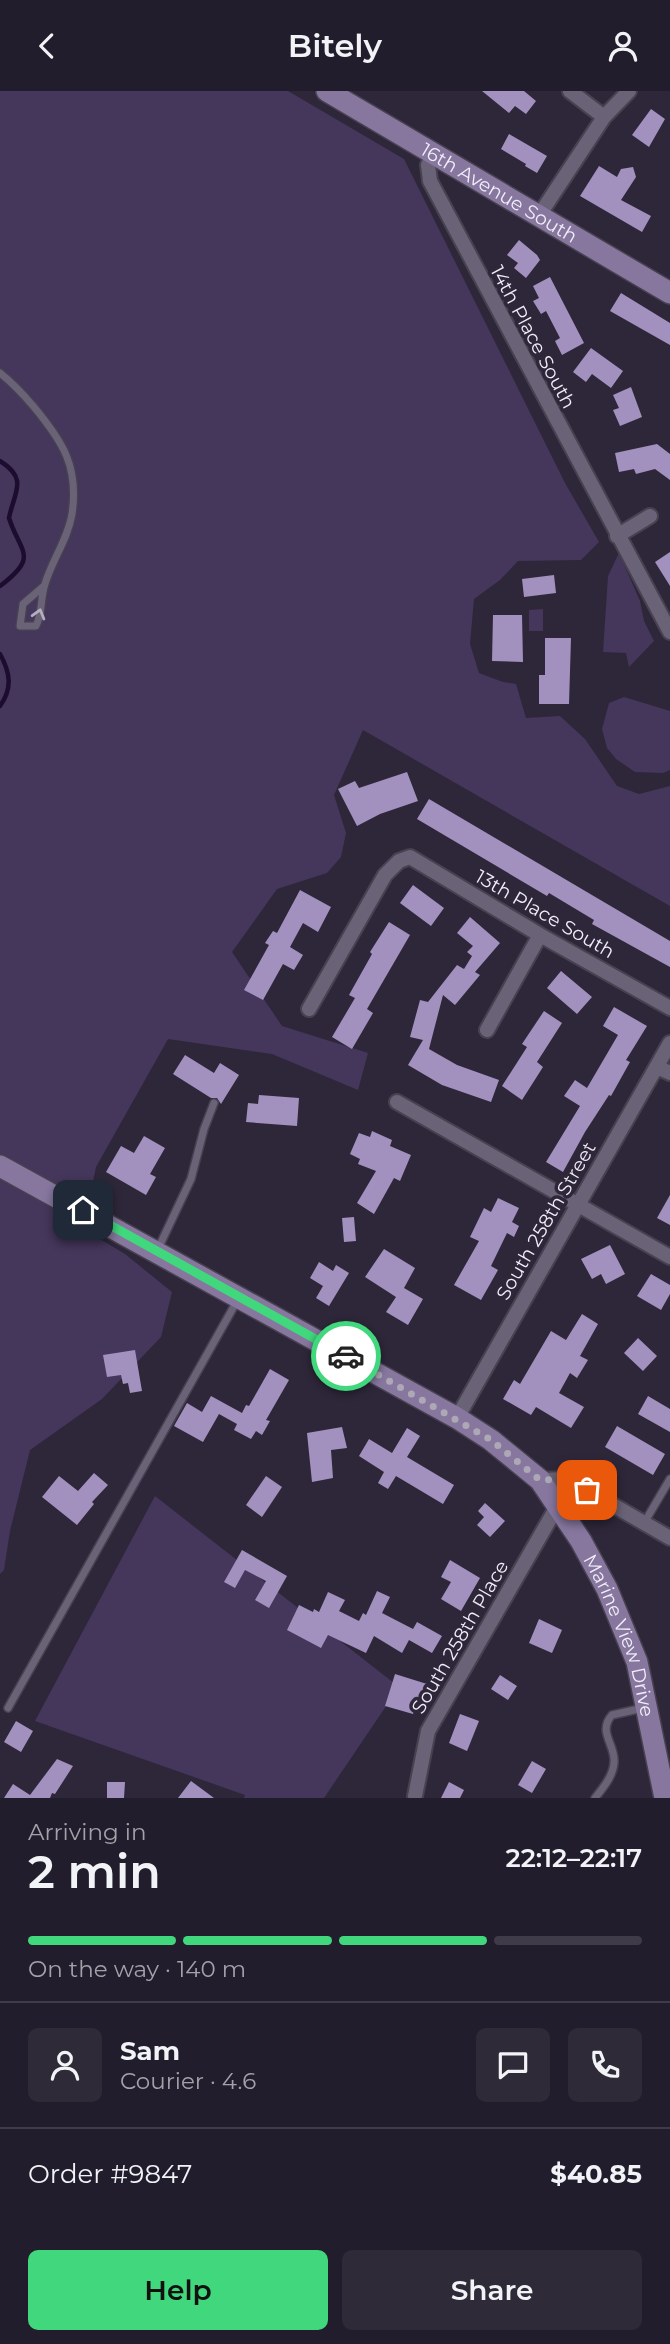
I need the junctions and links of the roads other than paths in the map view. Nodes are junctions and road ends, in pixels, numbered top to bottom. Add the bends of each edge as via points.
1 (327, 91) edge
2 (570, 91) edge
3 (629, 91) edge
4 (604, 117) junction
5 (434, 153) junction
6 (538, 217) junction
7 (670, 293) edge
8 (0, 373) edge
9 (650, 516) dead end
10 (617, 536) junction
11 (44, 586) junction
12 (670, 632) edge
13 (540, 935) junction
14 (670, 1007) edge
15 (309, 1009) dead end
16 (487, 1030) dead end
17 (670, 1043) edge
18 (663, 1070) edge
19 (397, 1102) dead end
20 (214, 1103) dead end
21 (0, 1166) edge
22 (578, 1203) junction
23 (156, 1252) junction
24 (670, 1257) edge
25 (239, 1297) junction
26 (457, 1418) junction
27 (670, 1479) edge
28 (540, 1480) junction
29 (558, 1505) junction
30 (644, 1523) junction
31 (670, 1538) edge
32 (648, 1707) junction
33 (8, 1708) dead end
34 (415, 1796) dead end
35 (595, 1798) edge
36 (665, 1798) edge

1 - 5 main road, 16th Avenue South
2 - 4 street
3 - 4 street
4 - 6 street
5 - 6 main road, 16th Avenue South
5 - 10 street, 14th Place South via 428,165 430,181
6 - 7 main road, 16th Avenue South
8 - 11 lane via 55,432 71,469 72,514
9 - 10 street
10 - 12 street, 14th Place South
11 -> 11 lane via 23,604 20,626 36,626 42,614
13 - 14 street, 13th Place South
13 - 15 street, 13th Place South via 415,859 401,859 385,875
13 - 16 street
17 - 18 street, South 258th Street
18 - 22 street, South 258th Street
19 - 22 street
20 - 23 lane via 191,1179
21 - 23 main road, Marine View Drive
22 - 24 street
22 - 26 street, South 258th Street
23 - 25 main road, Marine View Drive
25 - 26 main road, Marine View Drive
25 - 33 lane
26 - 28 main road, Marine View Drive
27 - 30 lane
28 - 29 main road, Marine View Drive
28 - 30 street via 568,1479
29 - 32 main road, Marine View Drive via 607,1589 637,1662
29 - 34 street, South 258th Place via 428,1731
30 - 31 street
32 - 35 lane via 608,1719 605,1731 615,1762
32 - 36 main road, Marine View Drive

